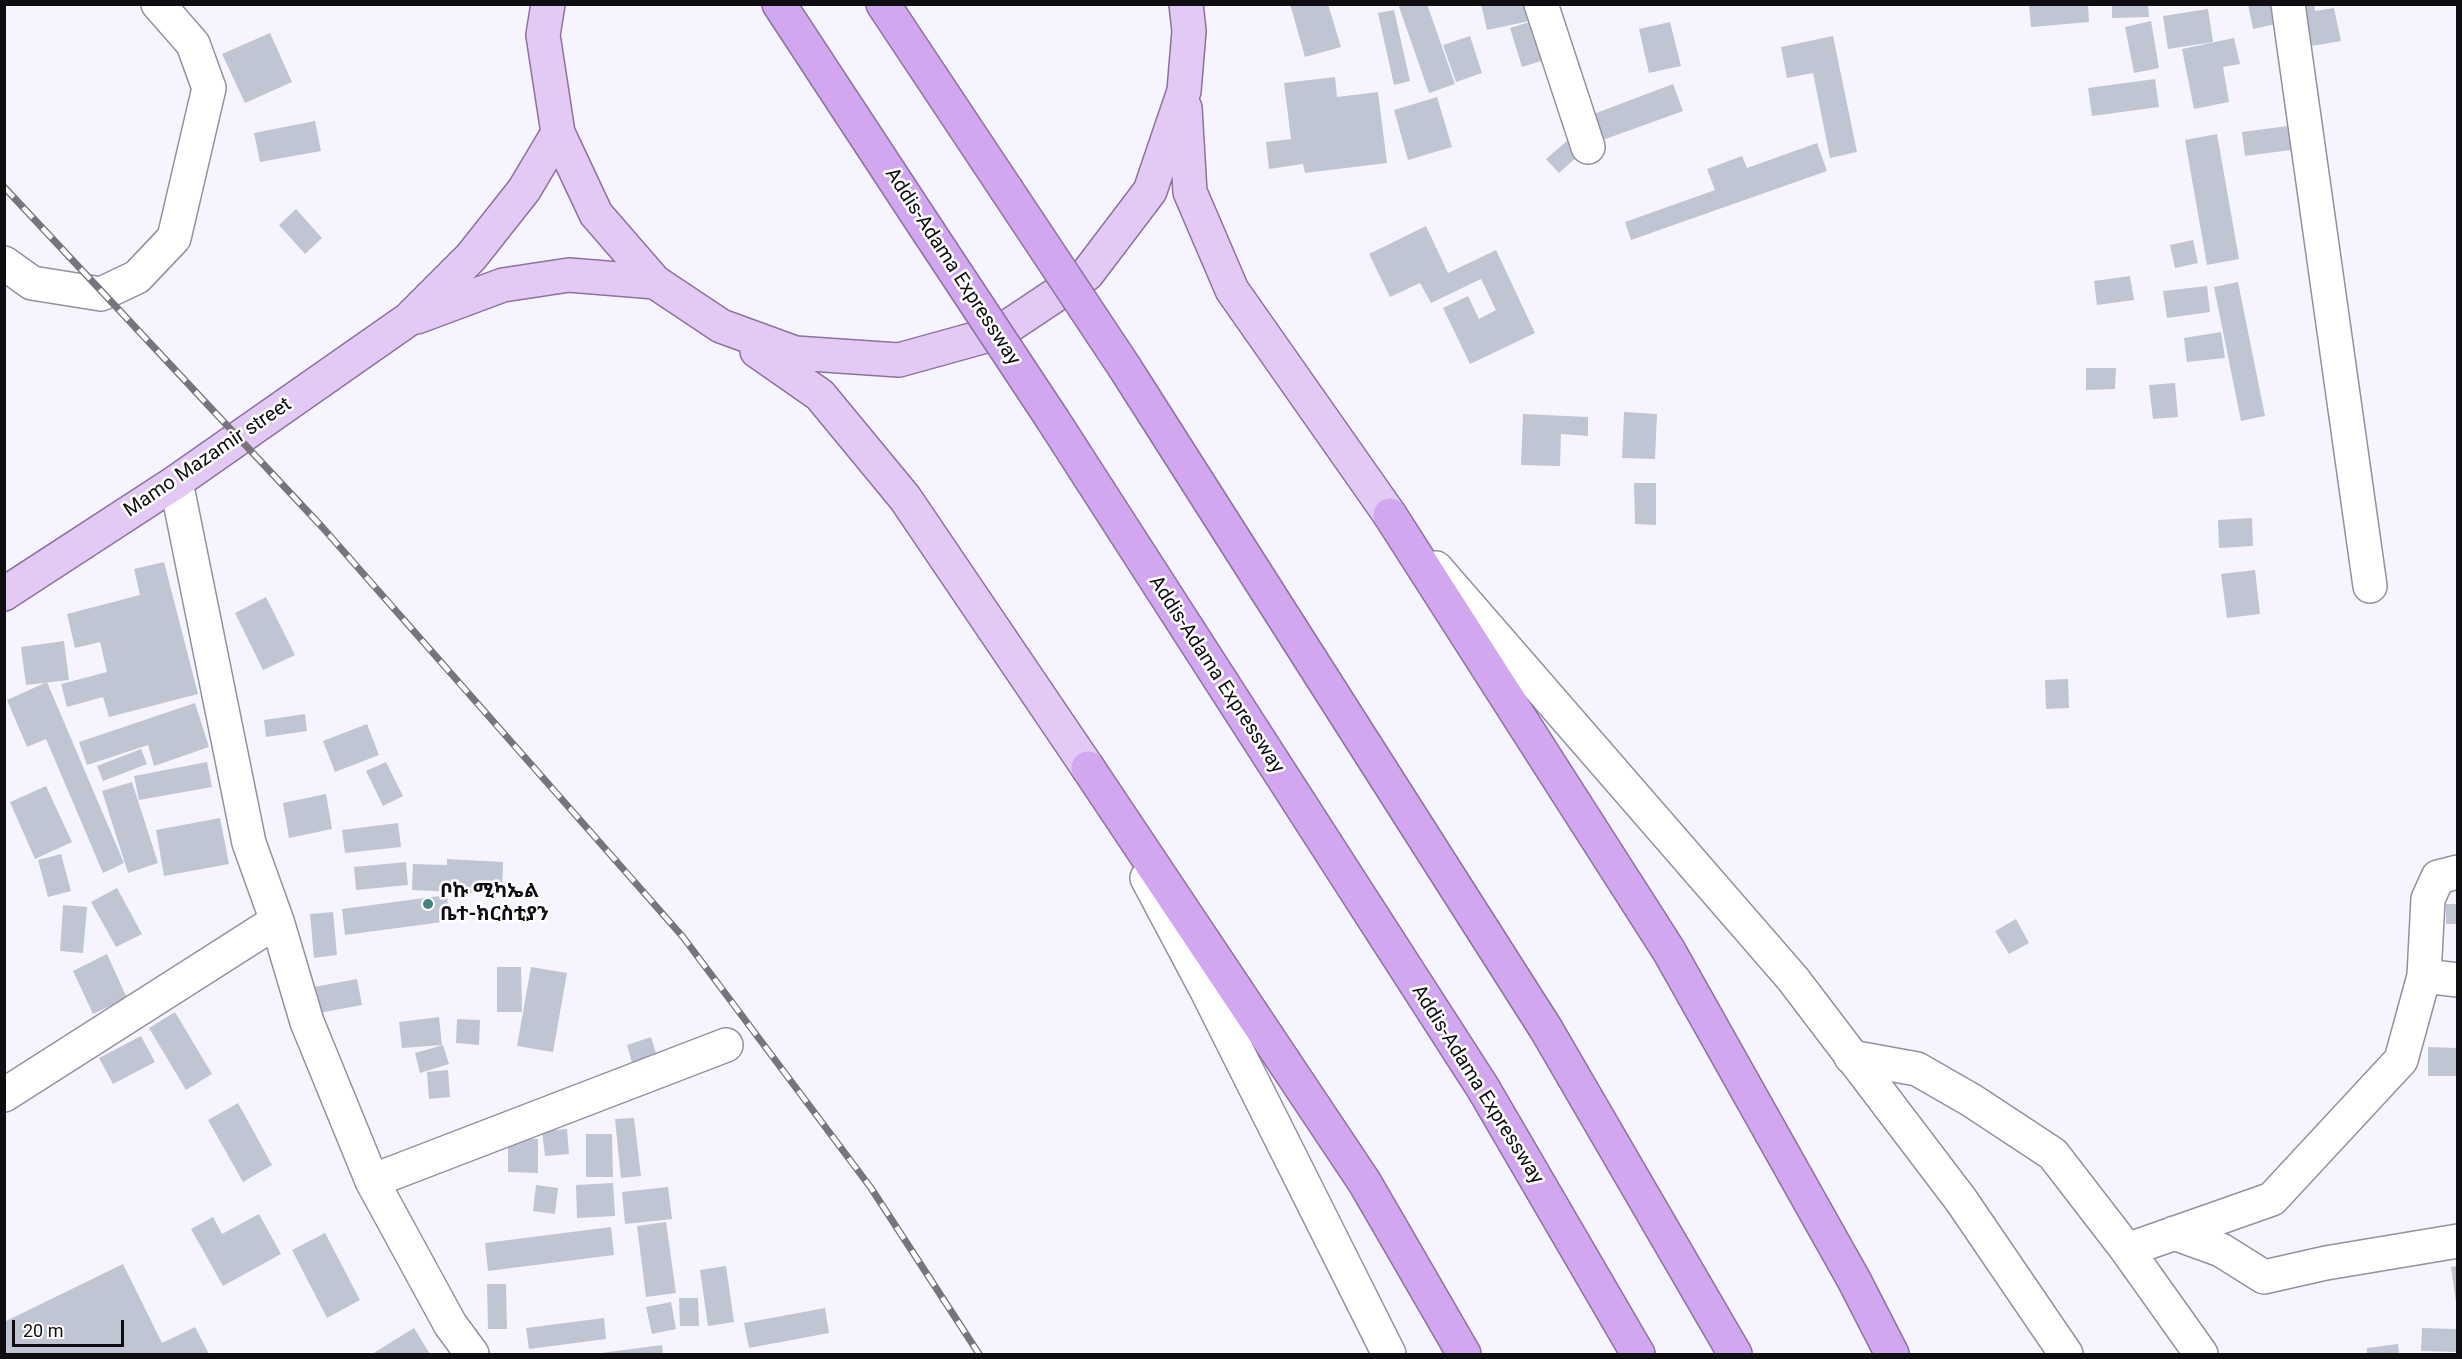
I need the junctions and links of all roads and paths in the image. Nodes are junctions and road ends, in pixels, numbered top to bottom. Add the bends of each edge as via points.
1 (158, 4) edge
2 (779, 4) edge
3 (883, 4) edge
4 (1185, 4) edge
5 (1540, 4) edge
6 (2288, 4) edge
7 (541, 15) edge
8 (1184, 91) junction
9 (558, 133) junction
10 (1588, 147) dead end
11 (4, 263) edge
12 (655, 282) junction
13 (409, 319) junction
14 (721, 326) junction
15 (176, 482) junction
16 (1390, 515) junction
17 (2370, 585) dead end
18 (4, 594) edge
19 (1088, 768) junction
20 (2457, 872) edge
21 (277, 921) junction
22 (2424, 976) junction
23 (2457, 980) edge
24 (726, 1045) dead end
25 (1851, 1057) junction
26 (4, 1095) edge
27 (372, 1180) junction
28 (2174, 1233) junction
29 (2457, 1241) edge
30 (2127, 1250) junction
31 (472, 1354) edge
32 (1389, 1354) edge
33 (1464, 1354) edge
34 (1638, 1354) edge
35 (1735, 1354) edge
36 (1892, 1354) edge
37 (2066, 1354) edge
38 (2201, 1354) edge

1 - 11 street via 194,44 209,88 174,238 137,277 101,294 32,283
2 - 34 highway, Addis-Adama Expressway, bridge via 1053,420 1483,1088
3 - 35 highway, bridge via 1125,368 1546,1029
4 - 8 main road via 1189,31
5 - 10 street
6 - 17 street
7 - 9 main road
8 - 14 main road via 1150,191 1086,274 1000,332 899,360 795,353
8 - 16 main road via 1190,192 1232,290
9 - 12 main road via 596,214
9 - 13 main road via 524,190 471,257
12 - 13 main road via 569,274 503,285
12 - 14 main road
13 - 15 main road, Mamo Mazamir street
14 - 19 main road via 819,395 898,489
15 - 18 main road, Mamo Mazamir street
15 - 21 street via 249,843
16 - 25 street via 1793,979
16 - 36 highway via 1669,951
19 - 32 street via 1206,989
19 - 33 highway via 1365,1183
20 - 22 street via 2438,877 2428,899
21 - 26 street
21 - 27 street via 307,1022
22 - 23 street
22 - 28 street via 2401,1060 2272,1198
24 - 27 street
25 - 30 street via 1917,1070 2053,1154
25 - 37 street via 1961,1200
27 - 31 street via 450,1324
28 - 29 street via 2221,1250 2264,1277
28 - 30 street
30 - 38 street

